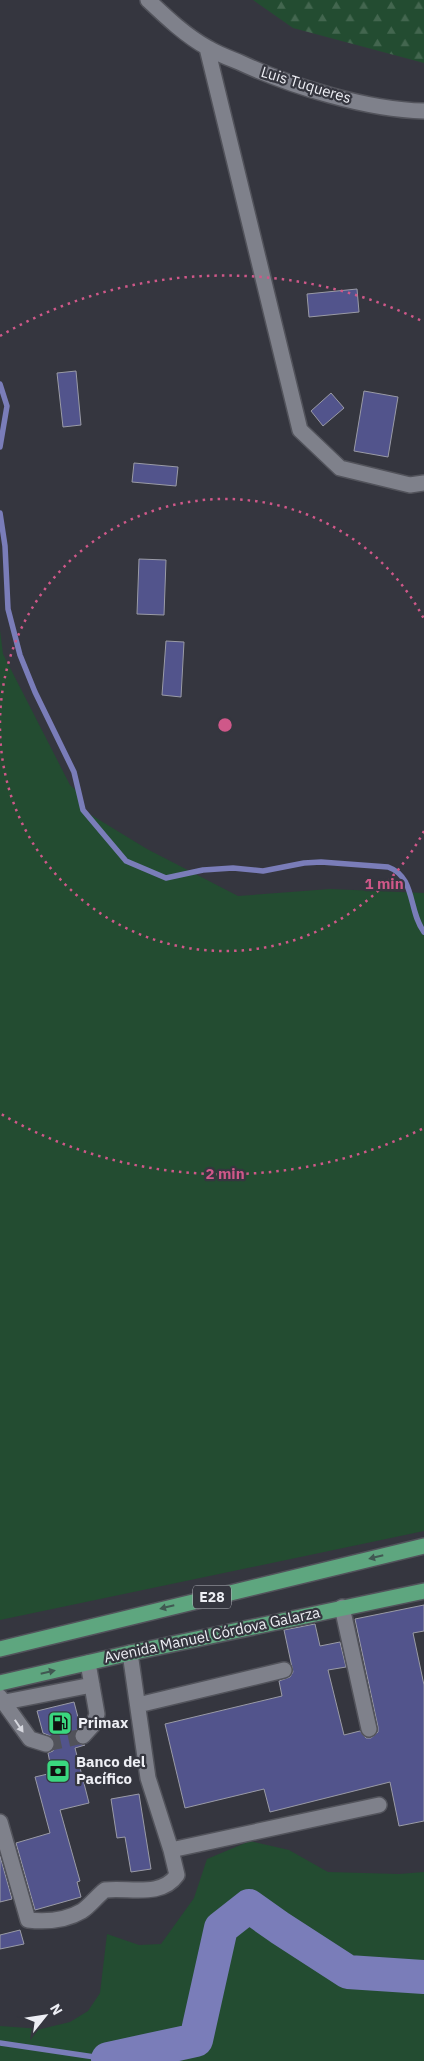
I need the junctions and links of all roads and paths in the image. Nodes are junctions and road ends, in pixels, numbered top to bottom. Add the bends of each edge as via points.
1 (148, 0) edge
2 (208, 48) junction
3 (424, 110) edge
4 (424, 483) edge
5 (424, 1546) edge
6 (424, 1592) edge
7 (342, 1607) junction
8 (0, 1649) edge
9 (130, 1653) junction
10 (88, 1663) junction
11 (284, 1670) dead end
12 (0, 1682) edge
13 (92, 1685) junction
14 (2, 1700) edge
15 (138, 1705) junction
16 (369, 1728) dead end
17 (83, 1736) tunnel mouth
18 (46, 1744) tunnel mouth
19 (379, 1805) dead end
20 (0, 1822) edge
21 (171, 1850) junction

1 - 2 lane, Luis Tuqueres
2 - 3 lane, Luis Tuqueres via 276,79 353,100
2 - 4 lane via 300,430 340,468 410,485
5 -> 8 main road, E28
6 - 7 main road, Avenida Manuel Córdova Galarza / E28
7 - 9 main road, Avenida Manuel Córdova Galarza / E28
7 - 16 lane
9 - 10 main road, Avenida Manuel Córdova Galarza / E28
9 - 15 lane
12 -> 10 main road, Avenida Manuel Córdova Galarza / E28
10 - 13 lane
11 - 15 lane
13 - 14 lane
13 - 17 lane via 98,1714 93,1726
14 -> 18 lane via 30,1739
15 - 21 lane via 148,1778
19 - 21 lane
20 - 21 lane via 28,1920 45,1922 82,1911 105,1890 159,1888 171,1883 177,1875

